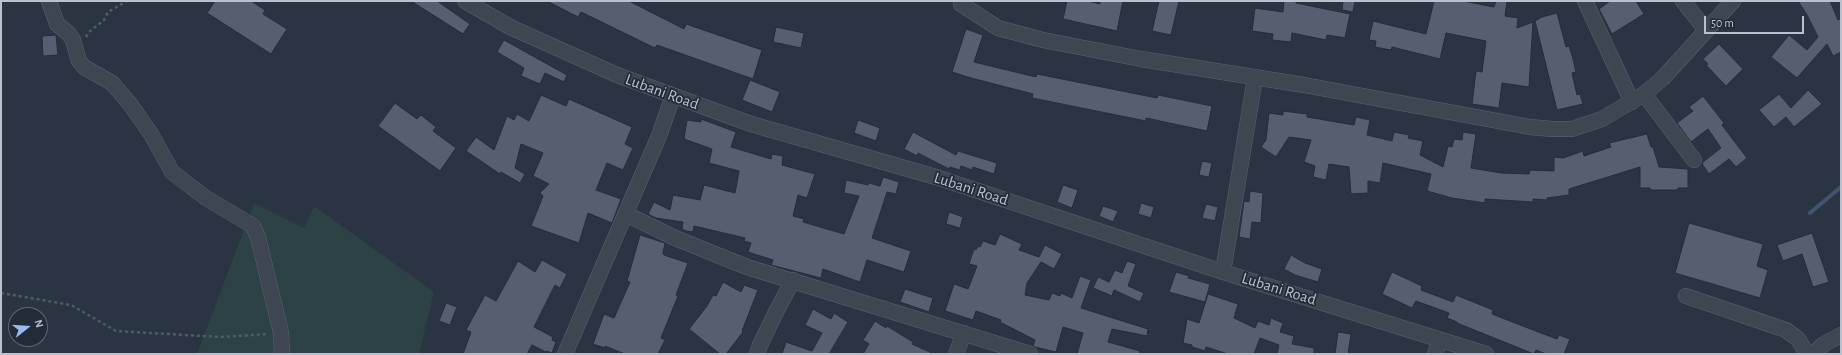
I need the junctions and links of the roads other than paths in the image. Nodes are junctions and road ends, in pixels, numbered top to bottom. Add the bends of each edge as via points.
1 (49, 1) edge
2 (464, 1) edge
3 (1585, 1) edge
4 (1682, 1) edge
5 (1733, 1) edge
6 (961, 4) dead end
7 (1706, 30) junction
8 (1255, 78) junction
9 (673, 96) junction
10 (1638, 98) junction
11 (1694, 160) dead end
12 (626, 214) junction
13 (1223, 272) junction
14 (793, 280) junction
15 (1686, 296) dead end
16 (964, 333) junction
17 (1841, 335) edge
18 (1440, 340) junction
19 (282, 354) edge
20 (565, 354) edge
21 (757, 354) edge
22 (956, 354) edge
23 (1030, 354) edge
24 (1435, 354) edge
25 (1486, 354) edge
26 (1805, 354) edge
27 (1813, 354) edge

1 - 19 street via 57,24 69,34 78,52 79,61 84,67 112,83 130,104 151,134 172,172 206,198 253,226 258,237 281,333
2 - 9 street, Lubani Road via 510,27 563,52 617,76
3 - 10 street
4 - 7 street
5 - 7 street
6 - 8 street via 998,28 1043,40
7 - 10 street via 1662,78
8 - 10 street via 1552,129 1572,129 1602,119
8 - 13 street
9 - 12 street
9 - 13 street, Lubani Road via 752,124 936,177
10 - 11 street
12 - 14 street via 675,238 733,261
12 - 20 street
13 - 18 street, Lubani Road
14 - 16 street
14 - 21 street
15 - 26 street via 1786,330 1798,339
16 - 22 street
16 - 23 street
17 - 27 street via 1824,344
18 - 24 street
18 - 25 street, Lubani Road

